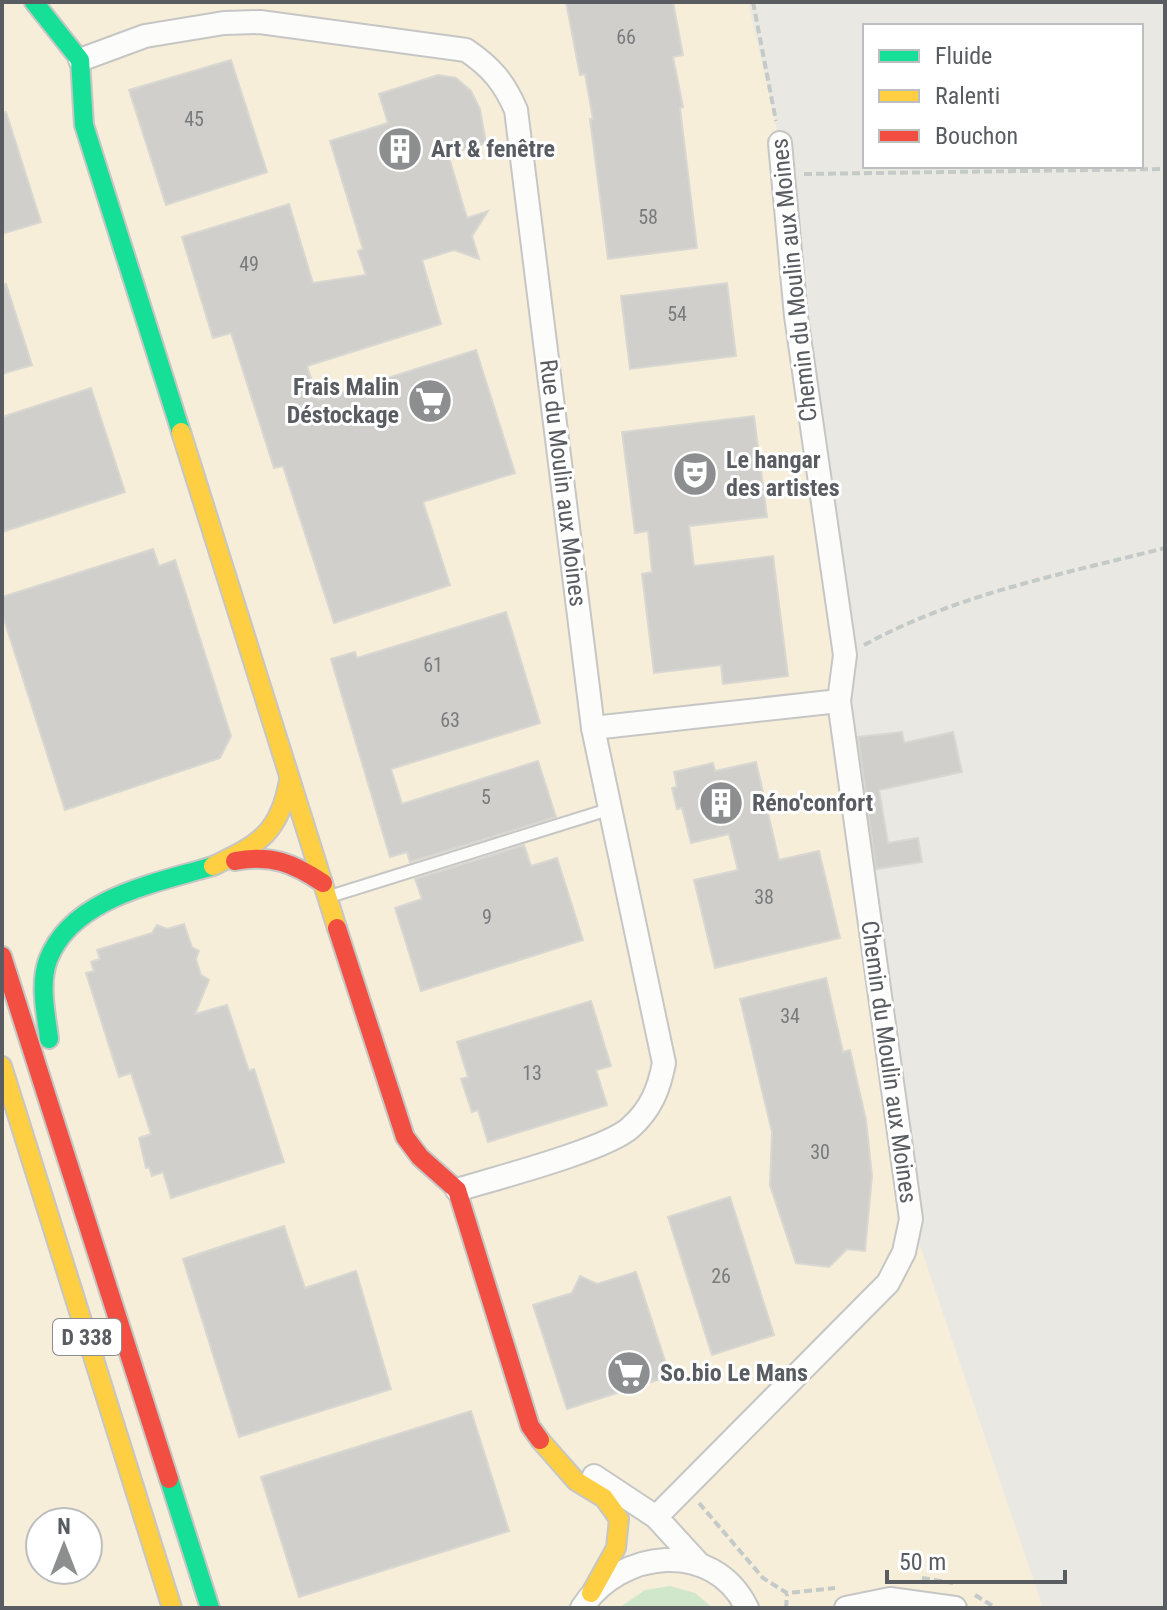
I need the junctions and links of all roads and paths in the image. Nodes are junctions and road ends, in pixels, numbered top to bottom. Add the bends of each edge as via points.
1 (34, 2) edge
2 (753, 2) edge
3 (80, 60) junction
4 (780, 143) joint
5 (1165, 169) edge
6 (782, 175) junction
7 (1165, 548) edge
8 (845, 655) junction
9 (839, 701) junction
10 (593, 728) junction
11 (290, 777) junction
12 (610, 809) junction
13 (213, 866) junction
14 (326, 890) junction
15 (2, 956) edge
16 (2, 1066) edge
17 (457, 1190) junction
18 (152, 1429) junction
19 (556, 1461) junction
20 (685, 1489) junction
21 (656, 1517) junction
22 (700, 1565) junction
23 (912, 1577) dead end
24 (787, 1593) junction
25 (961, 1596) edge
26 (845, 1597) edge
27 (584, 1604) edge
28 (172, 1608) edge
29 (210, 1608) edge
30 (747, 1608) edge
31 (786, 1608) edge
32 (996, 1608) edge

1 - 3 main road
2 - 4 path, Chemin du Moulin aux Moines
3 - 10 street, Rue du Moulin aux Moines via 181,27 260,22 466,50 505,85 516,110
3 - 11 main road via 84,125
4 - 6 street, Chemin du Moulin aux Moines
5 - 6 path
6 - 8 street, Chemin du Moulin aux Moines via 796,316
7 - 8 path via 1012,587 909,621
8 - 9 street, Chemin du Moulin aux Moines
9 - 10 street
9 - 20 street, Chemin du Moulin aux Moines via 911,1219 904,1252 888,1283
10 - 12 street, Rue du Moulin aux Moines
11 - 13 main road via 286,808 272,832
11 - 14 main road
12 - 14 lane
12 - 17 street, Rue du Moulin aux Moines via 664,1063 659,1088 629,1130
13 - 14 main road via 256,856 279,857
13 - 18 main road via 86,911 65,931 46,963 41,991 44,1020 126,1291
14 - 17 main road via 405,1137
15 - 18 main road, D 338
16 - 28 main road, D 338
17 - 19 main road via 530,1426
18 - 29 main road, D 338
19 - 21 street via 597,1478
19 - 27 main road via 604,1498 621,1524 616,1548
20 - 21 street, Chemin du Moulin aux Moines
20 - 24 path via 763,1578
21 - 22 street
22 - 27 street via 670,1558 641,1561 613,1573
22 - 30 street via 723,1578
23 - 25 path via 948,1580
24 - 26 path
24 - 31 path
25 - 26 street
25 - 32 path

